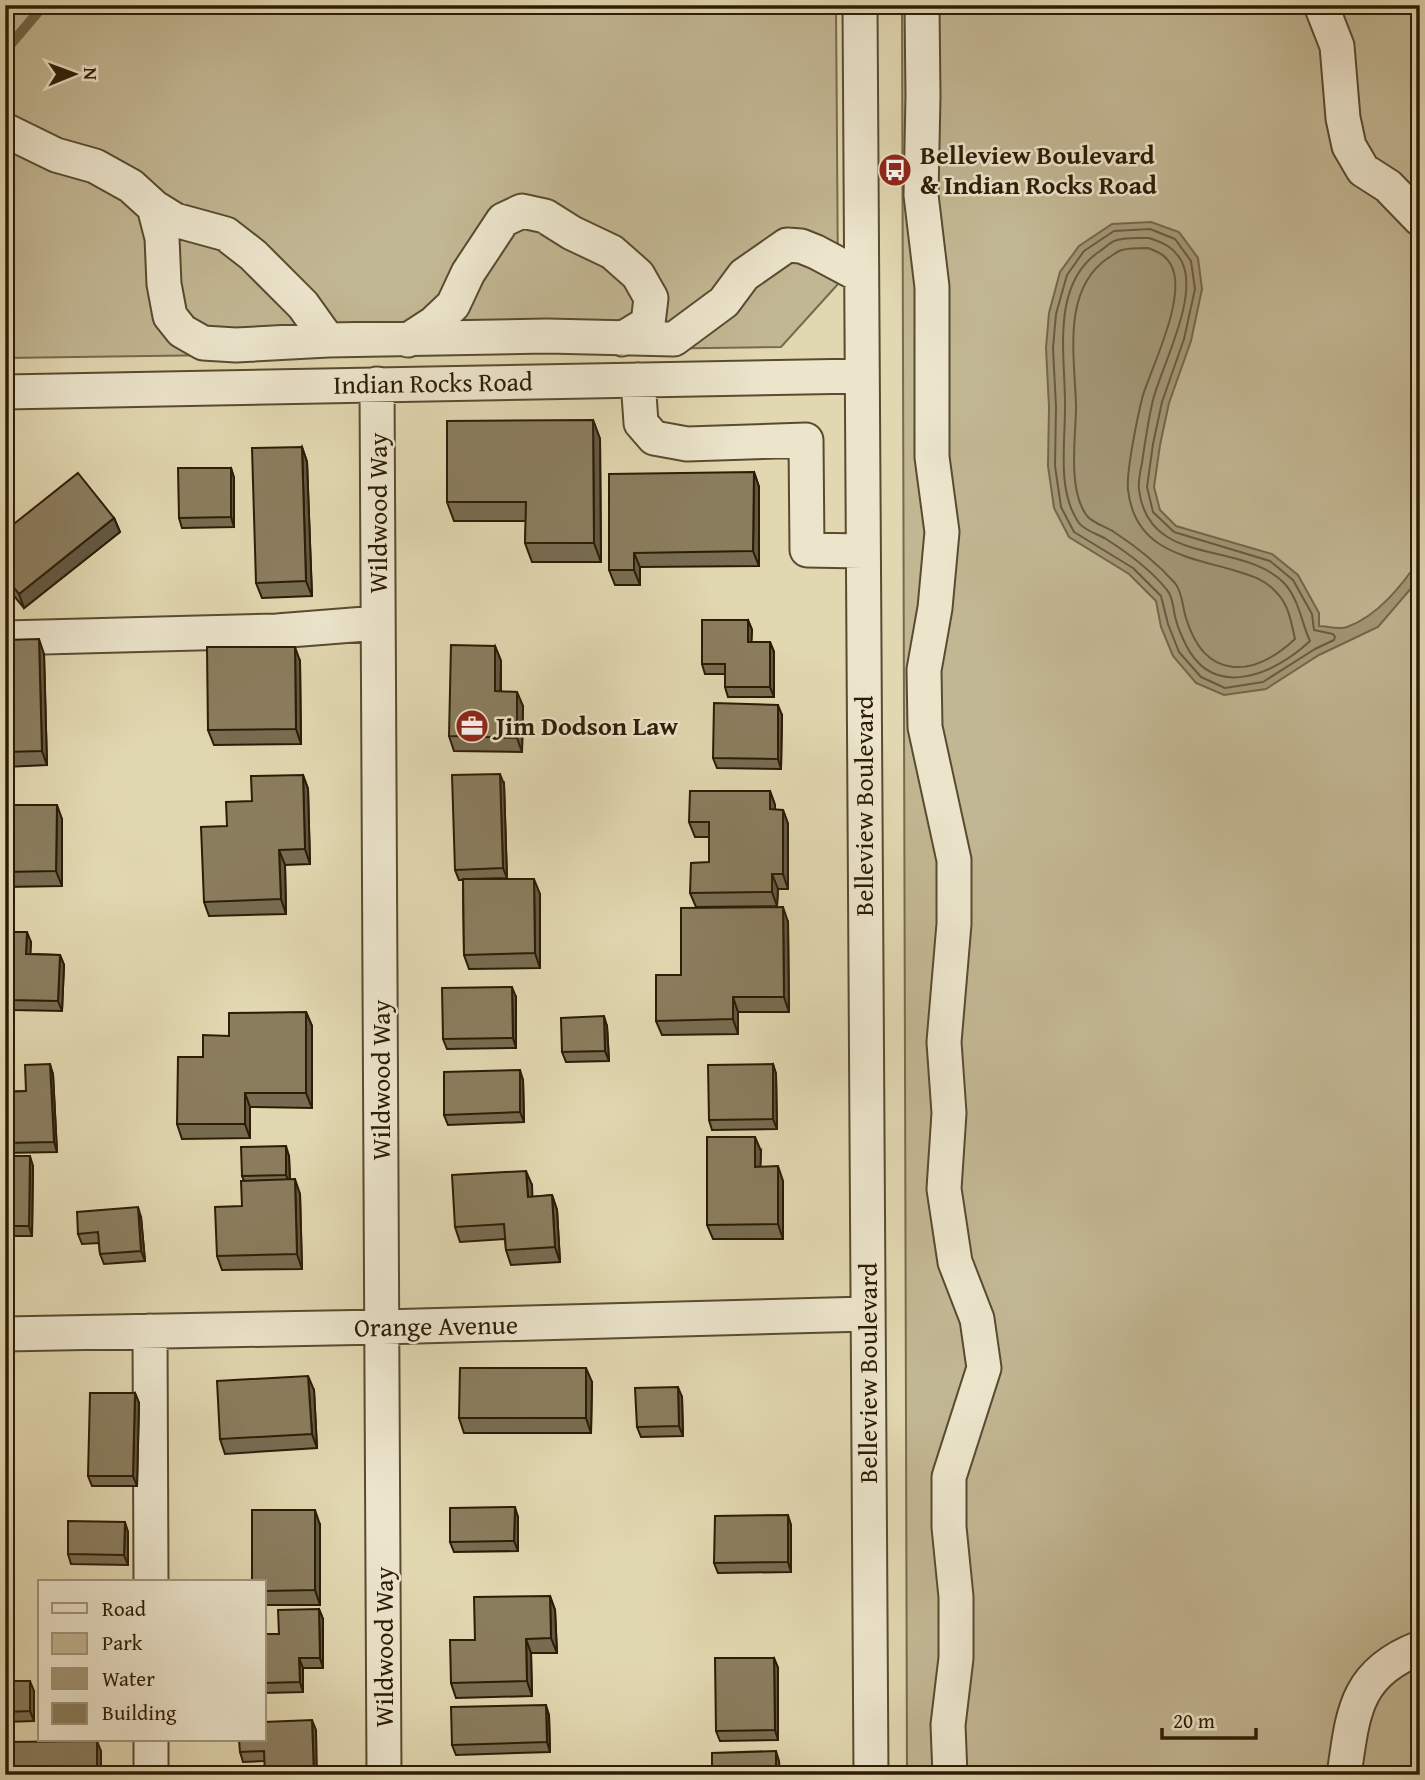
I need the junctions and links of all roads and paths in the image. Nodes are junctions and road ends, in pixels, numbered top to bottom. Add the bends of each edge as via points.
1 (860, 5) edge
2 (922, 5) edge
3 (1321, 5) edge
4 (5, 130) edge
5 (154, 207) junction
6 (1420, 219) edge
7 (861, 276) junction
8 (622, 339) junction
9 (328, 340) junction
10 (408, 340) junction
11 (861, 376) junction
12 (638, 380) junction
13 (377, 384) junction
14 (5, 392) edge
15 (862, 551) junction
16 (378, 623) junction
17 (5, 638) edge
18 (867, 1314) junction
19 (382, 1327) junction
20 (150, 1331) junction
21 (5, 1334) edge
22 (151, 1580) edge
23 (1420, 1648) edge
24 (151, 1742) edge
25 (151, 1775) edge
26 (384, 1775) edge
27 (871, 1775) edge
28 (950, 1775) edge
29 (1344, 1775) edge

1 - 7 street, Belleview Boulevard
2 - 28 street via 921,195 932,287 932,457 942,532 924,670 925,727 954,860 954,924 944,1042 949,1113 944,1189 955,1262 977,1319 984,1368 948,1477 956,1597 956,1658 948,1725
3 - 6 street via 1337,46 1349,146 1363,170 1388,186
4 - 5 street via 56,155 95,166 131,186
5 - 9 street via 175,220 226,234 303,305
5 - 9 street via 170,316 181,331 214,344
7 - 8 street via 816,252 787,245 744,275 724,302 674,339
7 - 11 street, Belleview Boulevard
8 - 10 street
8 - 10 street via 648,323 651,298 638,275 612,252 545,216 522,211 503,220 489,239 453,305
9 - 10 street
11 - 12 street, Indian Rocks Road
11 - 15 street, Belleview Boulevard
12 - 13 street, Indian Rocks Road
12 - 15 street via 641,423 654,438 687,444 806,440 807,550
13 - 14 street, Indian Rocks Road
13 - 16 street, Wildwood Way
15 - 18 street, Belleview Boulevard
16 - 17 street via 277,631
16 - 19 street, Wildwood Way
18 - 19 street, Orange Avenue
18 - 27 street, Belleview Boulevard
19 - 20 street, Orange Avenue
19 - 26 street, Wildwood Way
20 - 21 street, Orange Avenue
20 - 22 street
23 - 29 street via 1381,1670 1364,1687 1353,1714
24 - 25 street

